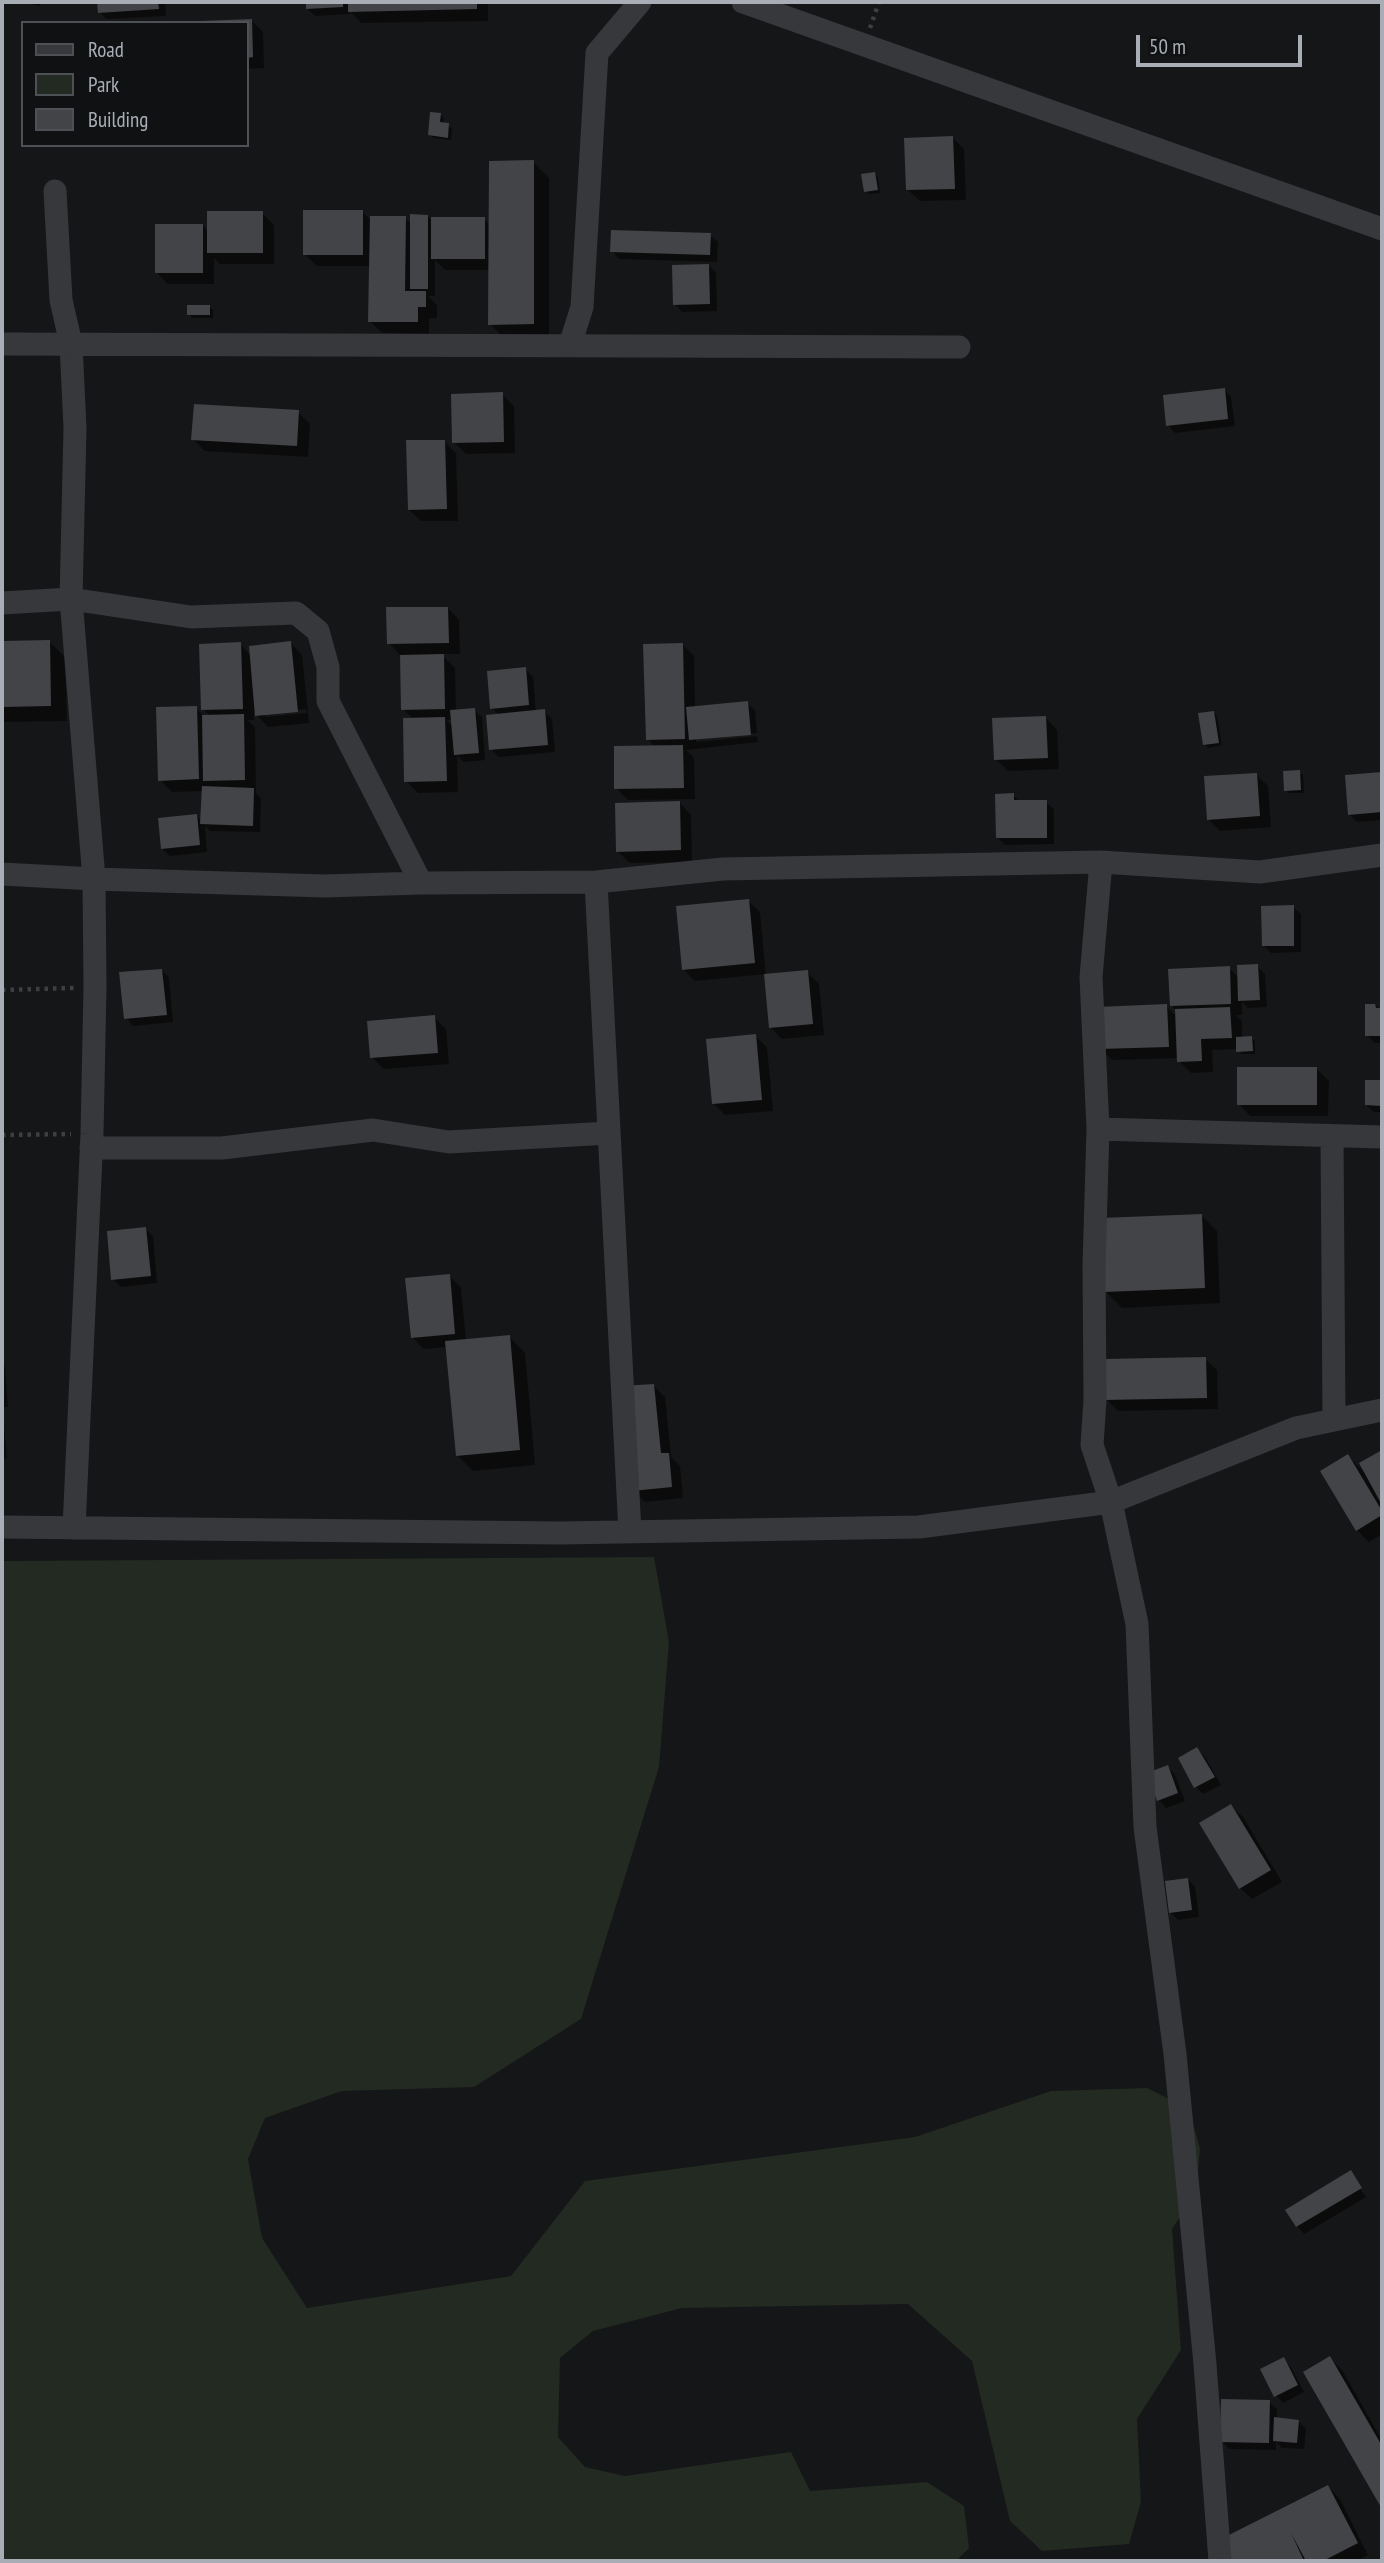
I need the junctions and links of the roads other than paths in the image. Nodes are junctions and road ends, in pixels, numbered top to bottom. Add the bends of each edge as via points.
1 (640, 2) edge
2 (743, 2) edge
3 (55, 191) dead end
4 (1382, 229) edge
5 (2, 344) edge
6 (71, 344) junction
7 (570, 345) junction
8 (959, 346) dead end
9 (71, 599) junction
10 (2, 603) edge
11 (1382, 855) edge
12 (1101, 862) junction
13 (2, 874) edge
14 (94, 879) junction
15 (596, 882) junction
16 (421, 883) junction
17 (1098, 1129) junction
18 (609, 1133) junction
19 (1332, 1136) junction
20 (1382, 1137) edge
21 (92, 1141) junction
22 (1382, 1410) edge
23 (1334, 1419) junction
24 (1111, 1502) junction
25 (2, 1527) edge
26 (74, 1528) junction
27 (630, 1532) junction
28 (1220, 2561) edge

1 - 7 street via 597,53 582,307
2 - 4 street
3 - 6 street via 61,300
5 - 6 street
6 - 7 street
6 - 9 street via 75,429
7 - 8 street
9 - 10 street
9 - 14 street
9 - 16 street via 191,617 296,613 318,631 328,667 328,701
11 - 12 street via 1260,872
12 - 15 street via 723,869
12 - 17 street via 1091,977
13 - 14 street
14 - 16 street via 326,886
14 - 21 street
15 - 16 street
15 - 18 street
17 - 19 street
17 - 24 street via 1092,1445
18 - 21 street via 449,1142 373,1130 222,1148
18 - 27 street
19 - 20 street
19 - 23 street
21 - 26 street
22 - 23 street
23 - 24 street via 1296,1428
24 - 27 street via 919,1527
24 - 28 street via 1137,1624 1145,1827 1175,2054
25 - 26 street
26 - 27 street

